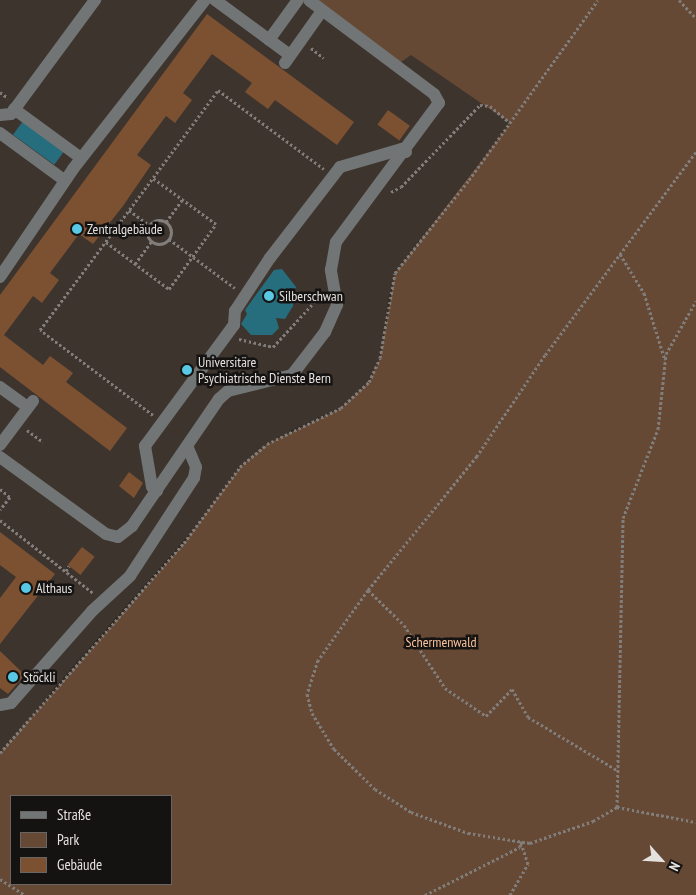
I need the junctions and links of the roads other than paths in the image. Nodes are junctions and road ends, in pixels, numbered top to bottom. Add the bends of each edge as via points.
1 (95, 0) edge
2 (205, 0) edge
3 (215, 0) edge
4 (298, 0) edge
5 (309, 0) edge
6 (319, 15) dead end
7 (269, 40) junction
8 (14, 109) junction
9 (0, 114) edge
10 (0, 133) edge
11 (406, 152) junction
12 (81, 158) junction
13 (64, 180) junction
14 (0, 277) edge
15 (1, 390) edge
16 (0, 446) edge
17 (188, 448) junction
18 (0, 457) edge
19 (157, 491) junction
20 (0, 705) edge

1 - 8 lane
2 - 12 lane
3 - 7 lane
4 - 7 lane
5 - 11 lane via 438,98 437,109
6 - 7 lane via 287,59
8 - 9 lane via 6,117
8 - 12 lane
10 - 13 lane
11 - 17 lane via 336,242 331,260 335,314 301,366 282,380 228,391
11 - 19 lane via 402,149 340,167 332,175 246,296 227,335 145,446 152,487
12 - 13 lane
13 - 14 lane
15 - 16 lane via 31,404
17 - 19 lane
17 - 20 lane via 196,468 194,478 130,576 14,700
18 - 19 lane via 111,537 129,530

